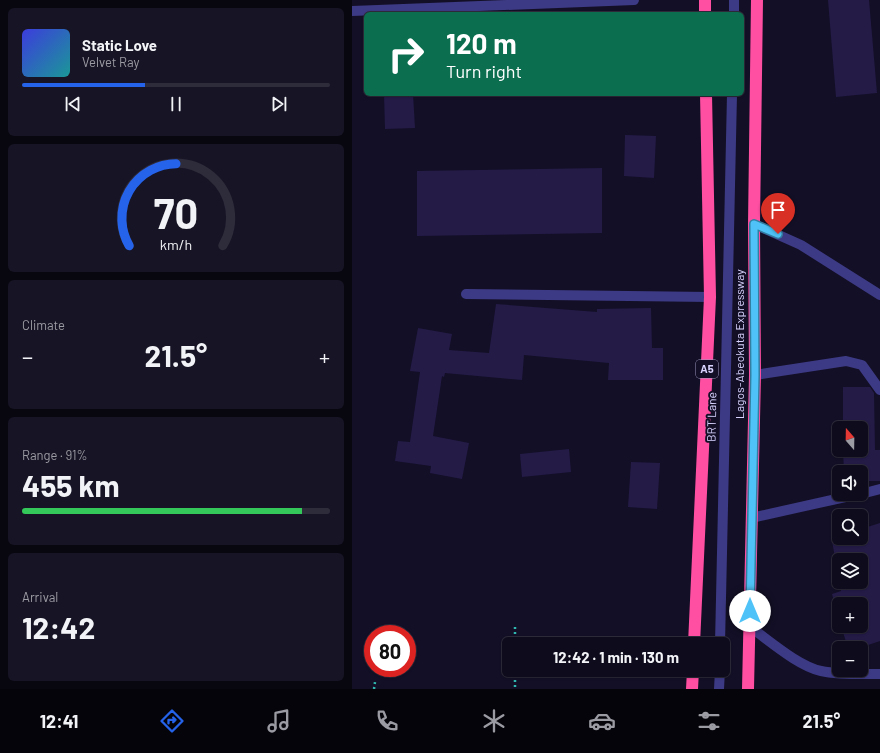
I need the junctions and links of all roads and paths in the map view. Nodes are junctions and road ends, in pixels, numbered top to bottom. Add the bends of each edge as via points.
1 (634, 0) edge
2 (704, 0) edge
3 (734, 0) edge
4 (757, 0) edge
5 (352, 11) edge
6 (705, 12) edge
7 (734, 12) edge
8 (706, 96) edge
9 (732, 96) edge
10 (754, 224) junction
11 (466, 294) dead end
12 (880, 295) edge
13 (710, 297) junction
14 (755, 375) junction
15 (880, 390) edge
16 (880, 489) edge
17 (868, 492) edge
18 (832, 500) edge
19 (751, 518) junction
20 (515, 624) dead end
21 (750, 627) junction
22 (515, 637) edge
23 (694, 637) edge
24 (720, 637) edge
25 (880, 674) edge
26 (515, 677) edge
27 (693, 677) edge
28 (720, 677) edge
29 (375, 682) dead end
30 (374, 689) edge
31 (515, 689) edge
32 (692, 689) edge
33 (719, 689) edge
34 (748, 689) edge

1 - 5 street
2 - 6 highway
3 - 7 street
4 - 10 highway, Lagos-Abeokuta Expressway
8 - 13 highway, A5
9 - 24 street, BRT Lane
10 - 12 street via 801,245
10 - 14 highway, Lagos-Abeokuta Expressway
11 - 13 street
13 - 23 highway, A5
14 - 15 street via 846,361 862,365
14 - 19 highway, Lagos-Abeokuta Expressway
16 - 17 street
18 - 19 street
19 - 21 highway, Lagos-Abeokuta Expressway
20 - 22 path
21 - 25 street via 806,666 836,673
21 - 34 highway, Lagos-Abeokuta Expressway
26 - 31 path
27 - 32 highway
28 - 33 street
29 - 30 path

